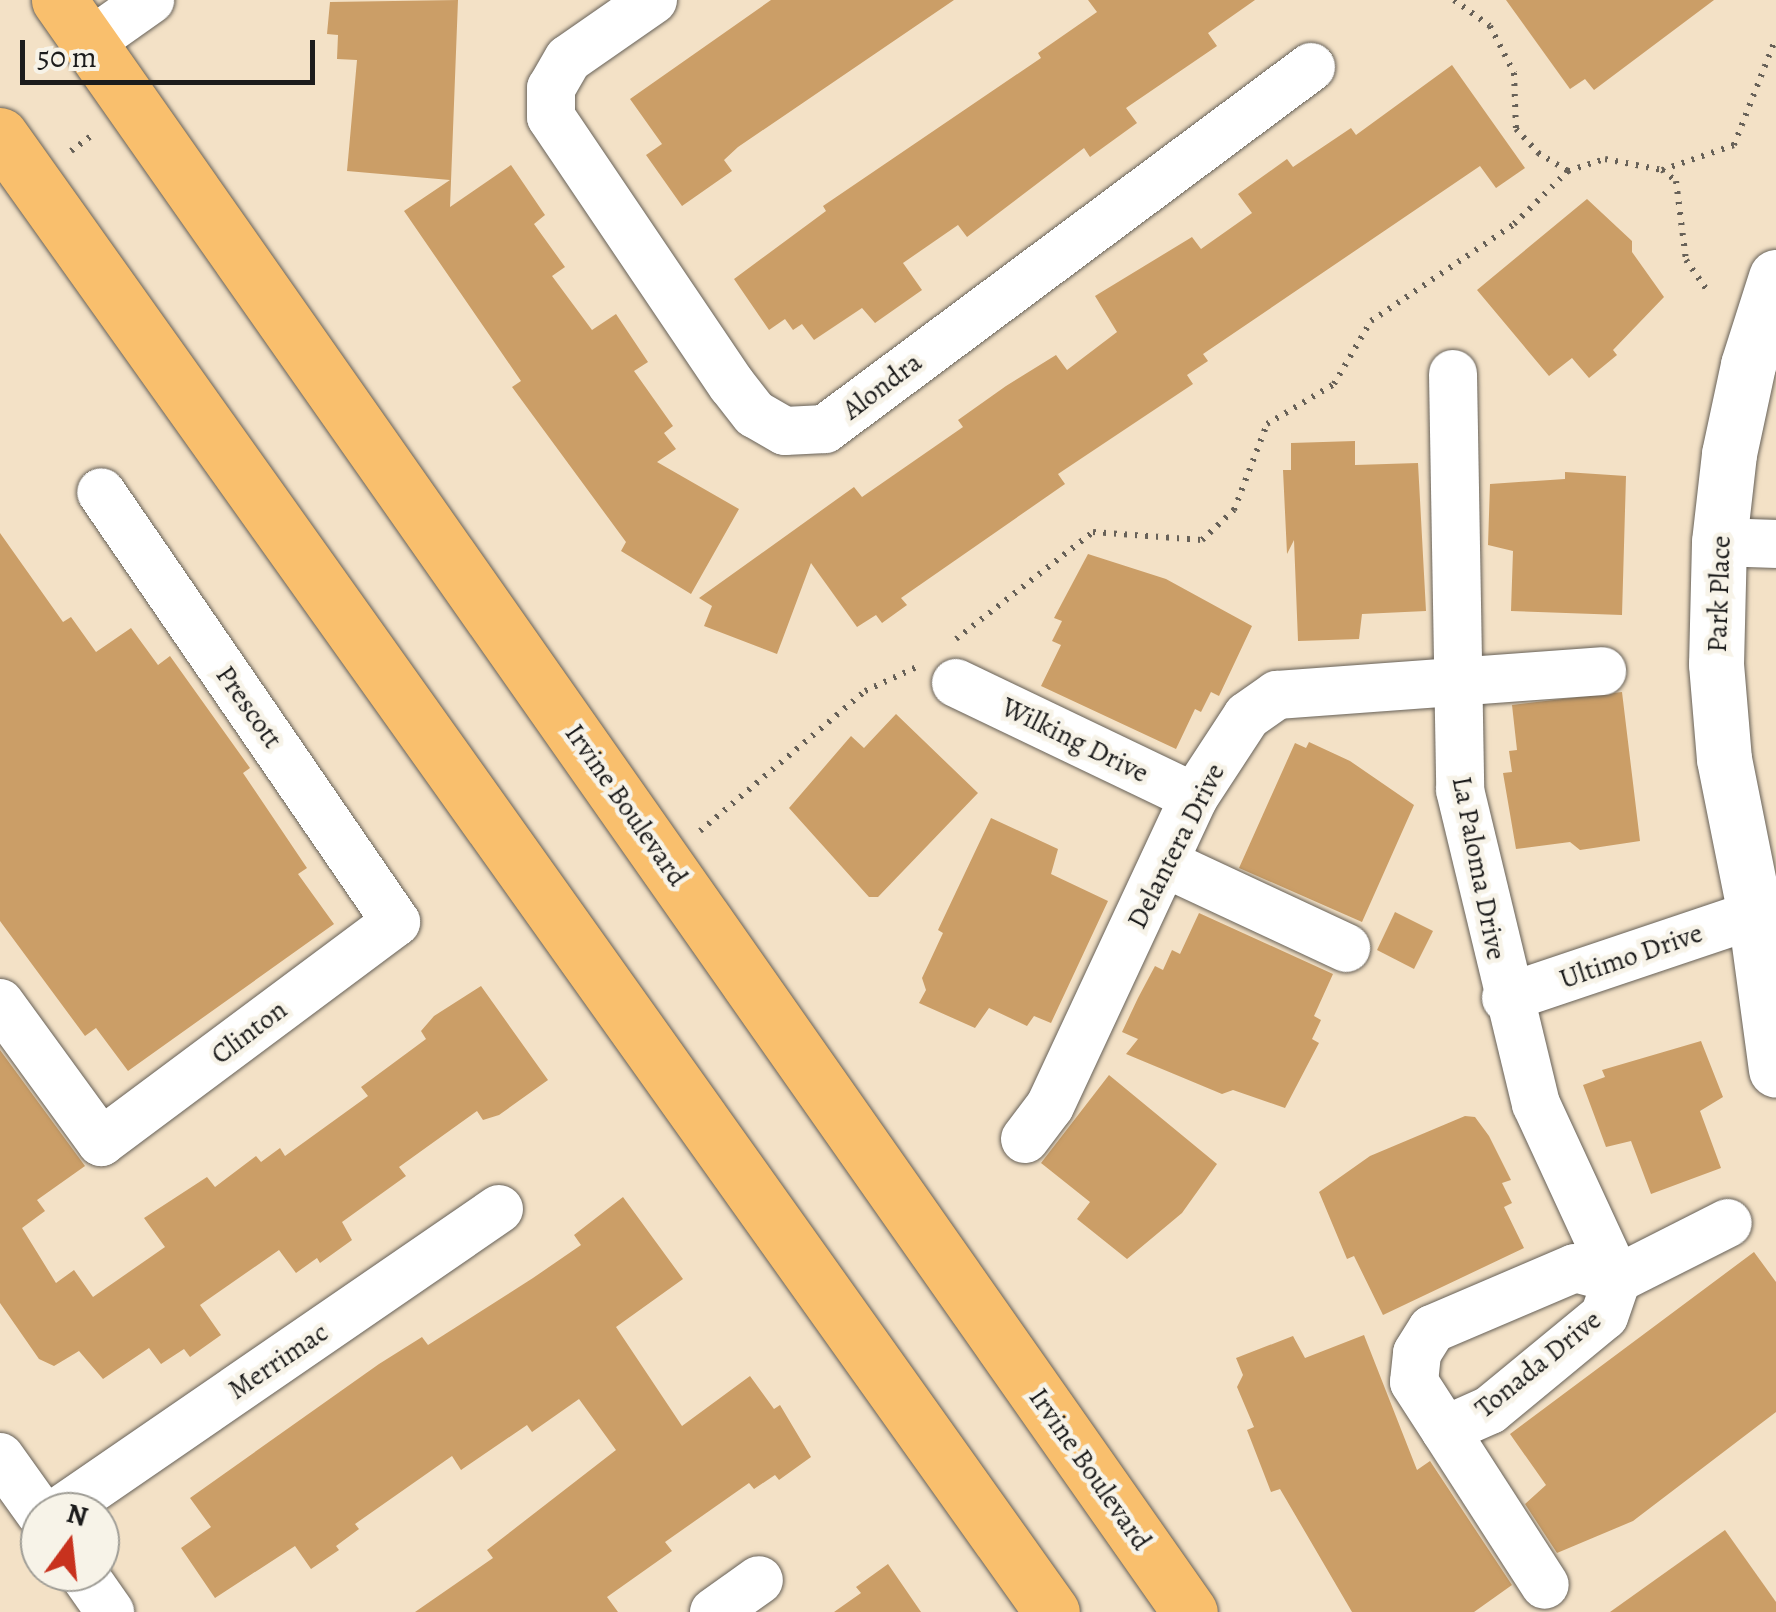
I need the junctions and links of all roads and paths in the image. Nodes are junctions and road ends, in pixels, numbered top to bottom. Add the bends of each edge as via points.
1 (150, 0) edge
2 (653, 0) edge
3 (1454, 0) edge
4 (74, 21) edge
5 (1776, 38) edge
6 (1311, 67) dead end
7 (105, 126) dead end
8 (0, 135) edge
9 (71, 151) dead end
10 (1662, 170) junction
11 (1568, 171) junction
12 (1776, 277) edge
13 (1709, 294) dead end
14 (1454, 374) dead end
15 (101, 492) dead end
16 (1719, 542) junction
17 (1776, 544) edge
18 (942, 665) junction
19 (1602, 671) dead end
20 (1454, 680) junction
21 (1194, 797) junction
22 (700, 831) dead end
23 (1164, 863) junction
24 (396, 922) joint
25 (1766, 938) edge
26 (1346, 948) dead end
27 (1506, 998) junction
28 (0, 1003) edge
29 (1776, 1070) edge
30 (1025, 1139) dead end
31 (498, 1210) dead end
32 (1728, 1223) dead end
33 (1617, 1279) junction
34 (1445, 1430) junction
35 (0, 1457) edge
36 (25, 1492) edge
37 (87, 1492) edge
38 (759, 1580) dead end
39 (1546, 1585) dead end
40 (714, 1612) edge
41 (1052, 1612) edge
42 (1190, 1612) edge

1 - 4 street
2 - 6 street, Alondra via 568,59 551,88 551,117 732,385 755,414 785,431 825,429
3 - 11 path via 1490,26 1514,73 1516,128 1538,153
4 - 42 main road, Irvine Boulevard
5 - 10 path via 1734,145
7 - 9 path
8 - 41 main road
10 - 11 path via 1604,159
10 - 13 path via 1676,181 1686,260
11 - 18 path via 1514,224 1371,321 1334,384 1267,424 1234,510 1202,540 1092,532
12 - 16 street, Park Place via 1748,366
14 - 20 street, La Paloma Drive
15 - 24 street, Prescott
16 - 17 street
16 - 25 street, Park Place via 1716,664 1724,759
18 - 21 street, Wilking Drive
18 - 22 path via 865,691
19 - 20 street, Delantera Drive
20 - 21 street, Delantera Drive via 1277,695 1248,716
20 - 27 street, La Paloma Drive via 1460,790
21 - 23 street, Delantera Drive
23 - 26 street
23 - 30 street, Delantera Drive via 1050,1106
24 - 28 street, Clinton via 101,1142
25 - 27 street, Ultimo Drive
25 - 29 street, Park Place
27 - 33 street, La Paloma Drive via 1536,1104
31 - 37 street, Merrimac
32 - 33 street
33 - 34 street, Tonada Drive via 1604,1316 1490,1410
33 - 34 street via 1576,1268 1432,1329 1417,1352 1414,1382
34 - 39 street, Tonada Drive
35 - 36 street
38 - 40 street

